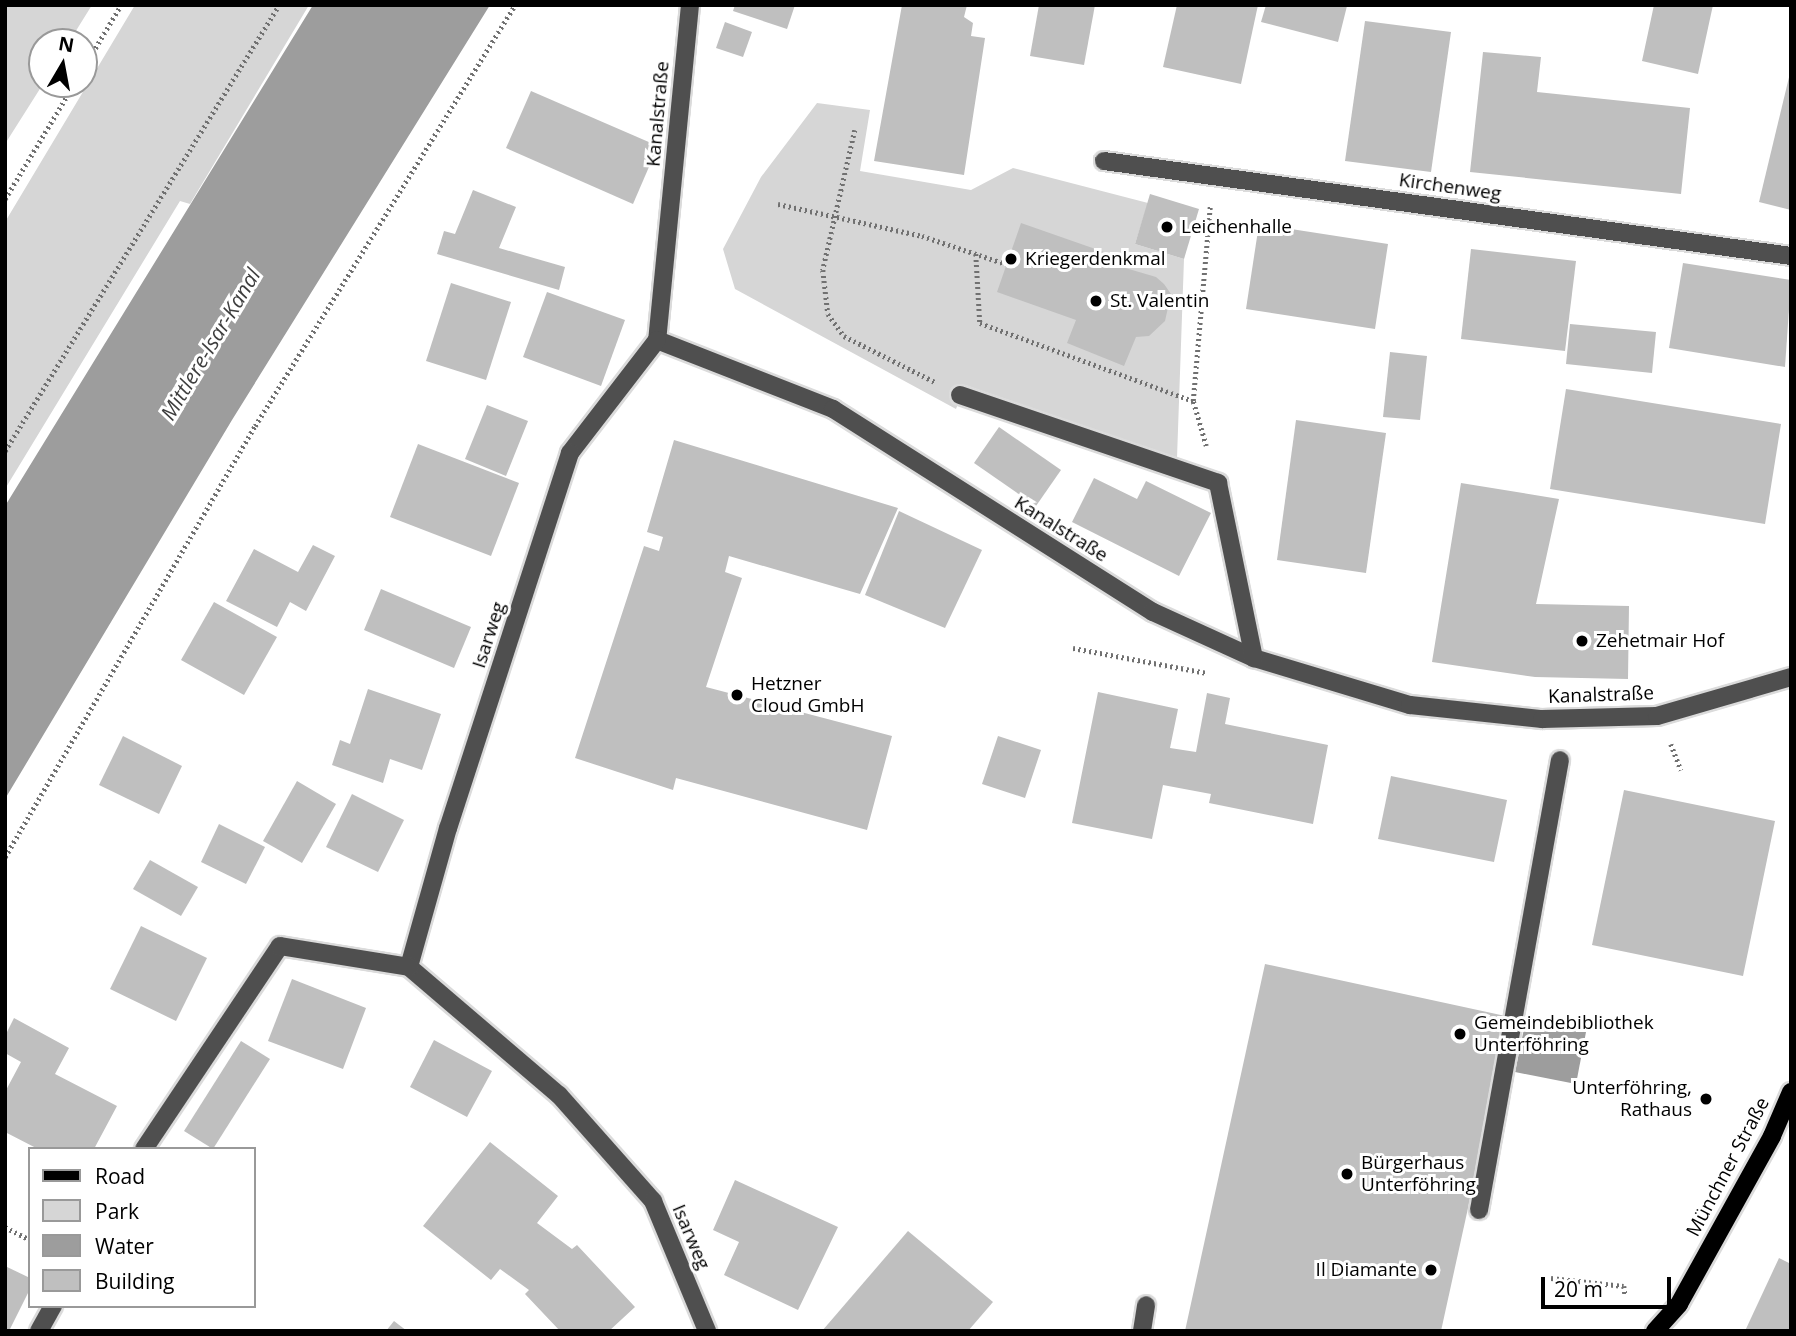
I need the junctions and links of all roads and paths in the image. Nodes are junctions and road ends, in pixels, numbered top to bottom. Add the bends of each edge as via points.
1 (121, 5) edge
2 (279, 5) edge
3 (515, 5) edge
4 (690, 5) edge
5 (98, 44) edge
6 (66, 98) edge
7 (855, 130) dead end
8 (1104, 160) dead end
9 (1212, 175) junction
10 (5, 199) edge
11 (778, 204) dead end
12 (833, 216) junction
13 (976, 254) junction
14 (1791, 256) edge
15 (1006, 264) dead end
16 (657, 340) junction
17 (960, 396) joint
18 (1193, 401) junction
19 (5, 452) edge
20 (1218, 483) junction
21 (1254, 658) junction
22 (1791, 677) edge
23 (1676, 755) dead end
24 (1560, 760) dead end
25 (1681, 770) dead end
26 (5, 857) edge
27 (409, 967) junction
28 (1791, 1092) edge
29 (145, 1147) edge
30 (1479, 1209) dead end
31 (5, 1227) edge
32 (28, 1239) edge
33 (1551, 1278) dead end
34 (1625, 1294) dead end
35 (1146, 1305) dead end
36 (52, 1308) edge
37 (39, 1331) edge
38 (707, 1331) edge
39 (1142, 1331) edge
40 (1655, 1331) edge

1 - 5 path
2 - 19 path
3 - 26 path via 256,426
4 - 16 street, Kanalstraße
6 - 10 path
7 - 12 path
8 - 9 street, Kirchenweg
9 - 14 street, Kirchenweg
9 - 18 path
11 - 12 path
12 - 13 path
12 - 17 path via 823,270 828,314 844,335
13 - 15 path
13 - 18 path via 981,323
16 - 21 street, Kanalstraße via 833,409 1153,612
16 - 27 street, Isarweg via 570,453 448,828
17 - 20 street
18 - 20 path
20 - 21 street
21 - 22 street, Kanalstraße via 1410,705 1542,719 1657,716
23 - 25 path
24 - 30 street
27 - 29 street via 280,946
27 - 38 street, Isarweg via 559,1095 653,1201
28 - 40 main road, Münchner Straße via 1772,1136 1679,1304
31 - 32 path
33 - 34 path via 1624,1286
35 - 39 street
36 - 37 street

